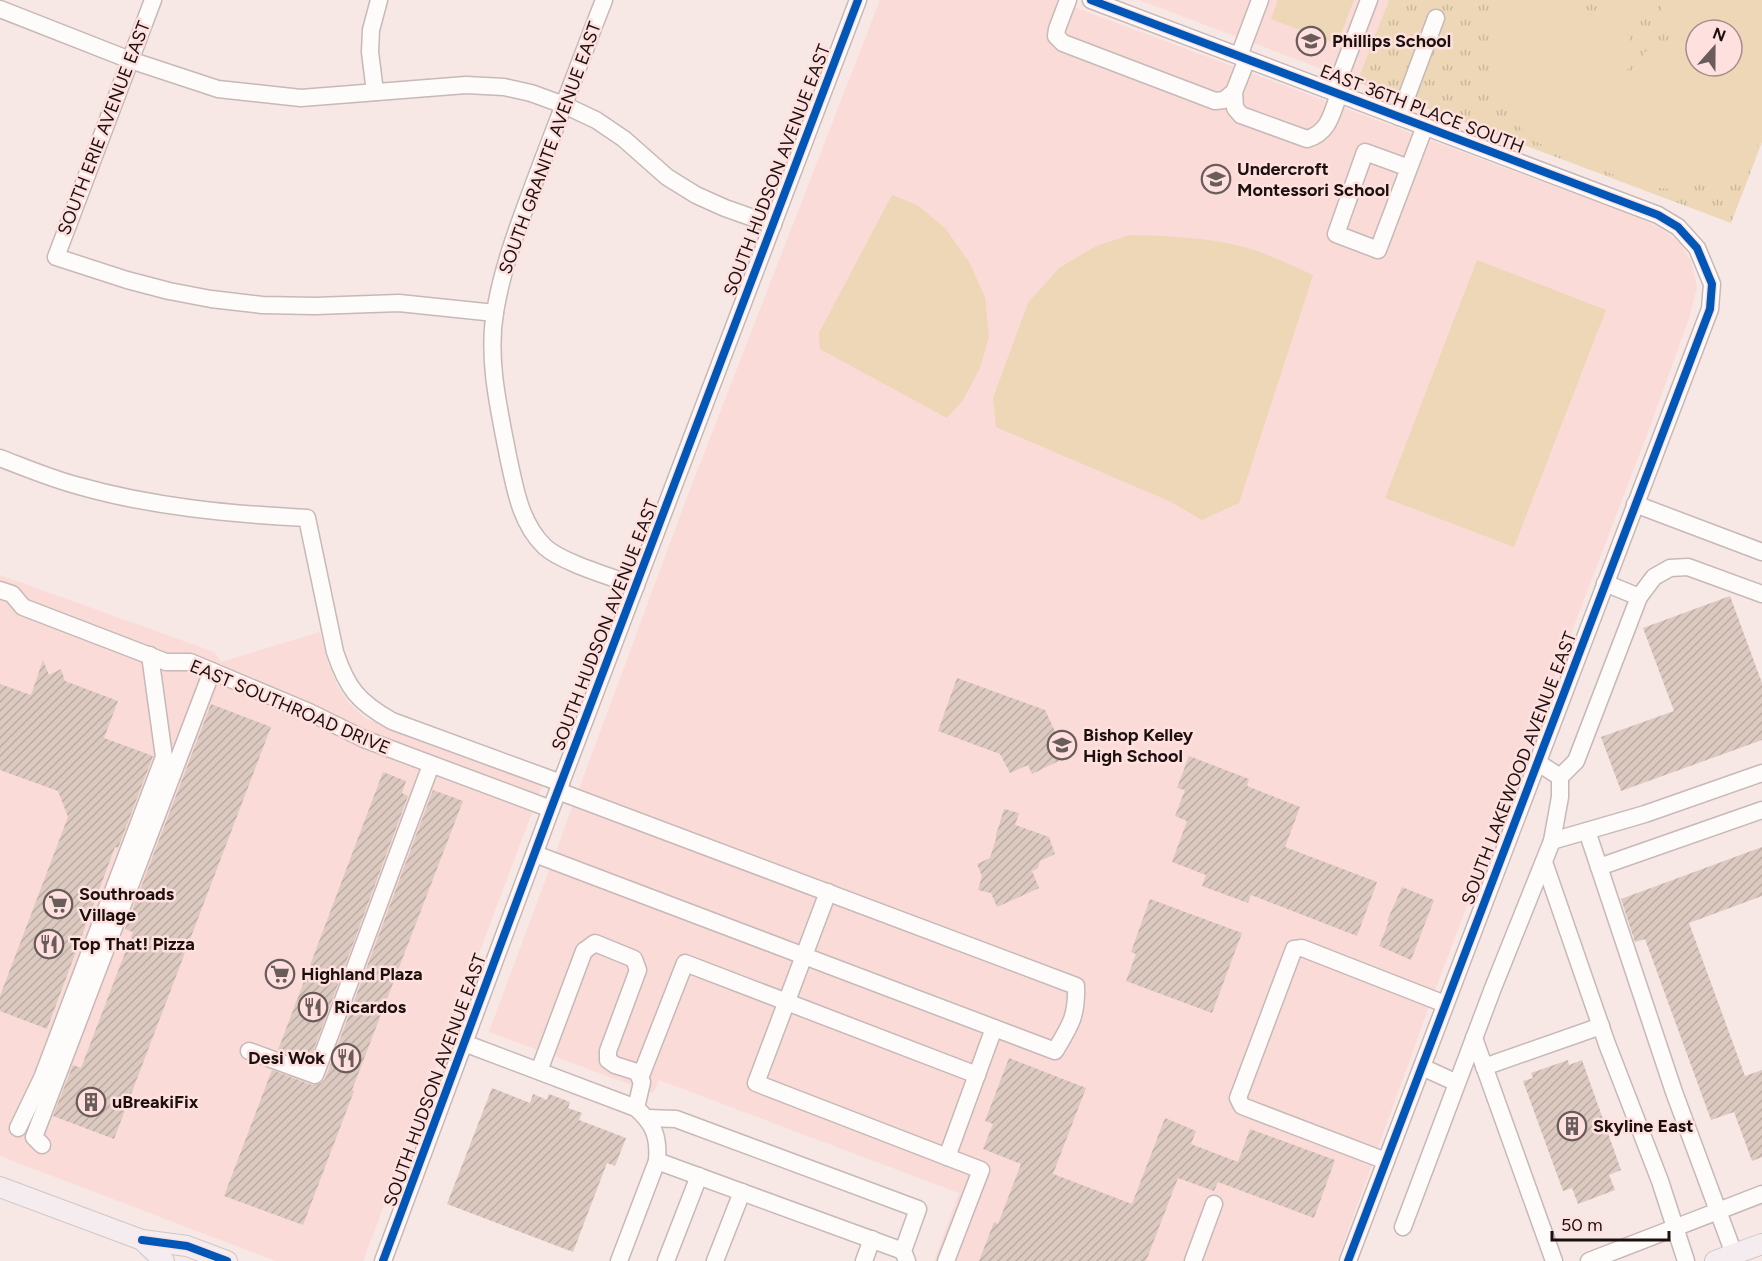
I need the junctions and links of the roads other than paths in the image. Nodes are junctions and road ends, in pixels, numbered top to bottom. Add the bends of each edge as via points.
1 (153, 0) edge
2 (379, 0) edge
3 (604, 0) edge
4 (858, 0) edge
5 (1068, 0) edge
6 (1091, 0) edge
7 (1260, 0) edge
8 (1369, 0) edge
9 (0, 9) edge
10 (1436, 18) dead end
11 (1243, 57) junction
12 (130, 60) junction
13 (375, 92) junction
14 (1234, 92) junction
15 (1337, 93) junction
16 (564, 105) junction
17 (1399, 117) junction
18 (1425, 126) junction
19 (1409, 168) junction
20 (773, 225) junction
21 (1712, 284) joint
22 (495, 314) junction
23 (0, 459) edge
24 (1635, 504) junction
25 (1762, 552) edge
26 (1605, 583) junction
27 (636, 586) junction
28 (0, 590) edge
29 (1762, 594) edge
30 (1639, 597) junction
31 (150, 655) junction
32 (212, 671) junction
33 (1537, 762) junction
34 (431, 765) junction
35 (1762, 772) edge
36 (1560, 777) junction
37 (560, 787) junction
38 (551, 809) junction
39 (1762, 810) edge
40 (1587, 831) junction
41 (1552, 841) junction
42 (535, 854) junction
43 (1544, 862) junction
44 (1599, 867) junction
45 (828, 892) junction
46 (804, 955) junction
47 (787, 1002) junction
48 (1445, 1004) junction
49 (1601, 1026) junction
50 (994, 1028) junction
51 (1474, 1038) junction
52 (464, 1043) junction
53 (249, 1052) dead end
54 (1422, 1067) junction
55 (1484, 1067) junction
56 (538, 1071) junction
57 (977, 1075) junction
58 (640, 1078) junction
59 (1457, 1083) junction
60 (641, 1113) junction
61 (18, 1128) dead end
62 (42, 1145) dead end
63 (947, 1156) junction
64 (657, 1161) junction
65 (1386, 1161) junction
66 (699, 1176) junction
67 (0, 1187) edge
68 (742, 1192) junction
69 (1762, 1194) edge
70 (1214, 1204) dead end
71 (1718, 1210) junction
72 (1403, 1227) dead end
73 (1675, 1228) junction
74 (872, 1239) junction
75 (142, 1240) junction
76 (1762, 1244) edge
77 (1734, 1254) junction
78 (905, 1256) edge
79 (164, 1261) edge
80 (226, 1261) edge
81 (384, 1261) edge
82 (619, 1261) edge
83 (666, 1261) edge
84 (716, 1261) edge
85 (864, 1261) edge
86 (946, 1261) edge
87 (1193, 1261) edge
88 (1348, 1261) edge
89 (1554, 1261) edge
90 (1589, 1261) edge
91 (1686, 1261) edge
92 (1715, 1261) edge

1 - 12 street, SOUTH ERIE AVENUE EAST
2 - 13 street via 370,52
3 - 16 street, SOUTH GRANITE AVENUE EAST
4 - 20 street, SOUTH HUDSON AVENUE EAST
5 - 14 street via 1056,28 1056,36 1063,43 1215,101
6 - 11 street, EAST 36TH PLACE SOUTH
7 - 11 street
8 - 15 street
9 - 12 street
10 - 17 street
11 - 14 street
11 - 15 street, EAST 36TH PLACE SOUTH
12 - 13 street via 228,90 301,98
12 - 22 street, SOUTH ERIE AVENUE EAST via 56,257 127,280 211,299 315,306 399,303
13 - 16 street via 466,85 504,87
14 - 15 street via 1235,108 1241,115 1307,139 1325,129
15 - 17 street, EAST 36TH PLACE SOUTH
16 - 20 street via 615,132 667,177 696,195
16 - 22 street, SOUTH GRANITE AVENUE EAST via 513,239
17 - 18 street, EAST 36TH PLACE SOUTH
18 - 19 street
18 - 21 street, EAST 36TH PLACE SOUTH via 1678,226 1697,248
19 - 19 street via 1378,250 1336,234 1365,152
20 - 27 street, SOUTH HUDSON AVENUE EAST
21 - 24 street, SOUTH LAKEWOOD AVENUE EAST via 1710,309
22 - 27 street, SOUTH GRANITE AVENUE EAST via 493,349 498,408 524,516 546,548
23 - 37 street via 78,486 182,508 307,518 335,652 354,692 370,708 392,721
24 - 25 street
24 - 26 street, SOUTH LAKEWOOD AVENUE EAST
26 - 30 street
26 - 33 street, SOUTH LAKEWOOD AVENUE EAST
27 - 37 street, SOUTH HUDSON AVENUE EAST
28 - 31 street, EAST SOUTHROAD DRIVE via 12,594 23,607
29 - 30 street via 1688,567 1670,568 1654,577
30 - 36 street via 1576,761
31 - 32 street, EAST SOUTHROAD DRIVE via 166,662 190,662
31 - 61 street via 164,757 42,1078
32 - 34 street, EAST SOUTHROAD DRIVE
32 - 62 street via 34,1137
33 - 36 street
33 - 48 street, SOUTH LAKEWOOD AVENUE EAST
34 - 38 street, EAST SOUTHROAD DRIVE
34 - 53 street via 315,1075
35 - 40 street
36 - 41 street
37 - 38 street, SOUTH HUDSON AVENUE EAST
37 - 45 street
38 - 42 street, SOUTH HUDSON AVENUE EAST
39 - 44 street
40 - 41 street
40 - 44 street
41 - 43 street
42 - 46 street
42 - 52 street, SOUTH HUDSON AVENUE EAST
43 - 49 street
43 - 51 street
44 - 71 street
45 - 46 street
45 - 50 street via 1076,986 1073,1018 1055,1051
46 - 47 street
46 - 50 street
47 - 57 street
47 - 58 street via 685,963
47 - 63 street via 756,1083
48 - 54 street, SOUTH LAKEWOOD AVENUE EAST
48 - 65 street via 1302,948 1294,949 1290,959 1238,1098 1242,1106
49 - 55 street
49 - 73 street
50 - 57 street
51 - 55 street
51 - 59 street
52 - 56 street
52 - 81 street, SOUTH HUDSON AVENUE EAST
54 - 59 street
54 - 65 street, SOUTH LAKEWOOD AVENUE EAST
55 - 89 street
56 - 58 street via 584,951 595,943 634,959 636,964 638,970 608,1060 637,1072
56 - 60 street
57 - 63 street
58 - 60 street
59 - 72 street
60 - 64 street via 654,1131
60 - 78 street via 676,1119 918,1209
63 - 86 street via 981,1170
64 - 66 street
64 - 82 street
65 - 88 street, SOUTH LAKEWOOD AVENUE EAST
66 - 68 street
66 - 83 street
67 - 75 main road
68 - 74 street
68 - 84 street
69 - 71 street
70 - 87 street
71 - 73 street
71 - 77 street
73 - 90 street
73 - 91 street
74 - 78 street
74 - 85 street
75 - 79 main road
75 - 80 main road via 187,1246
76 - 77 main road
77 - 92 main road

